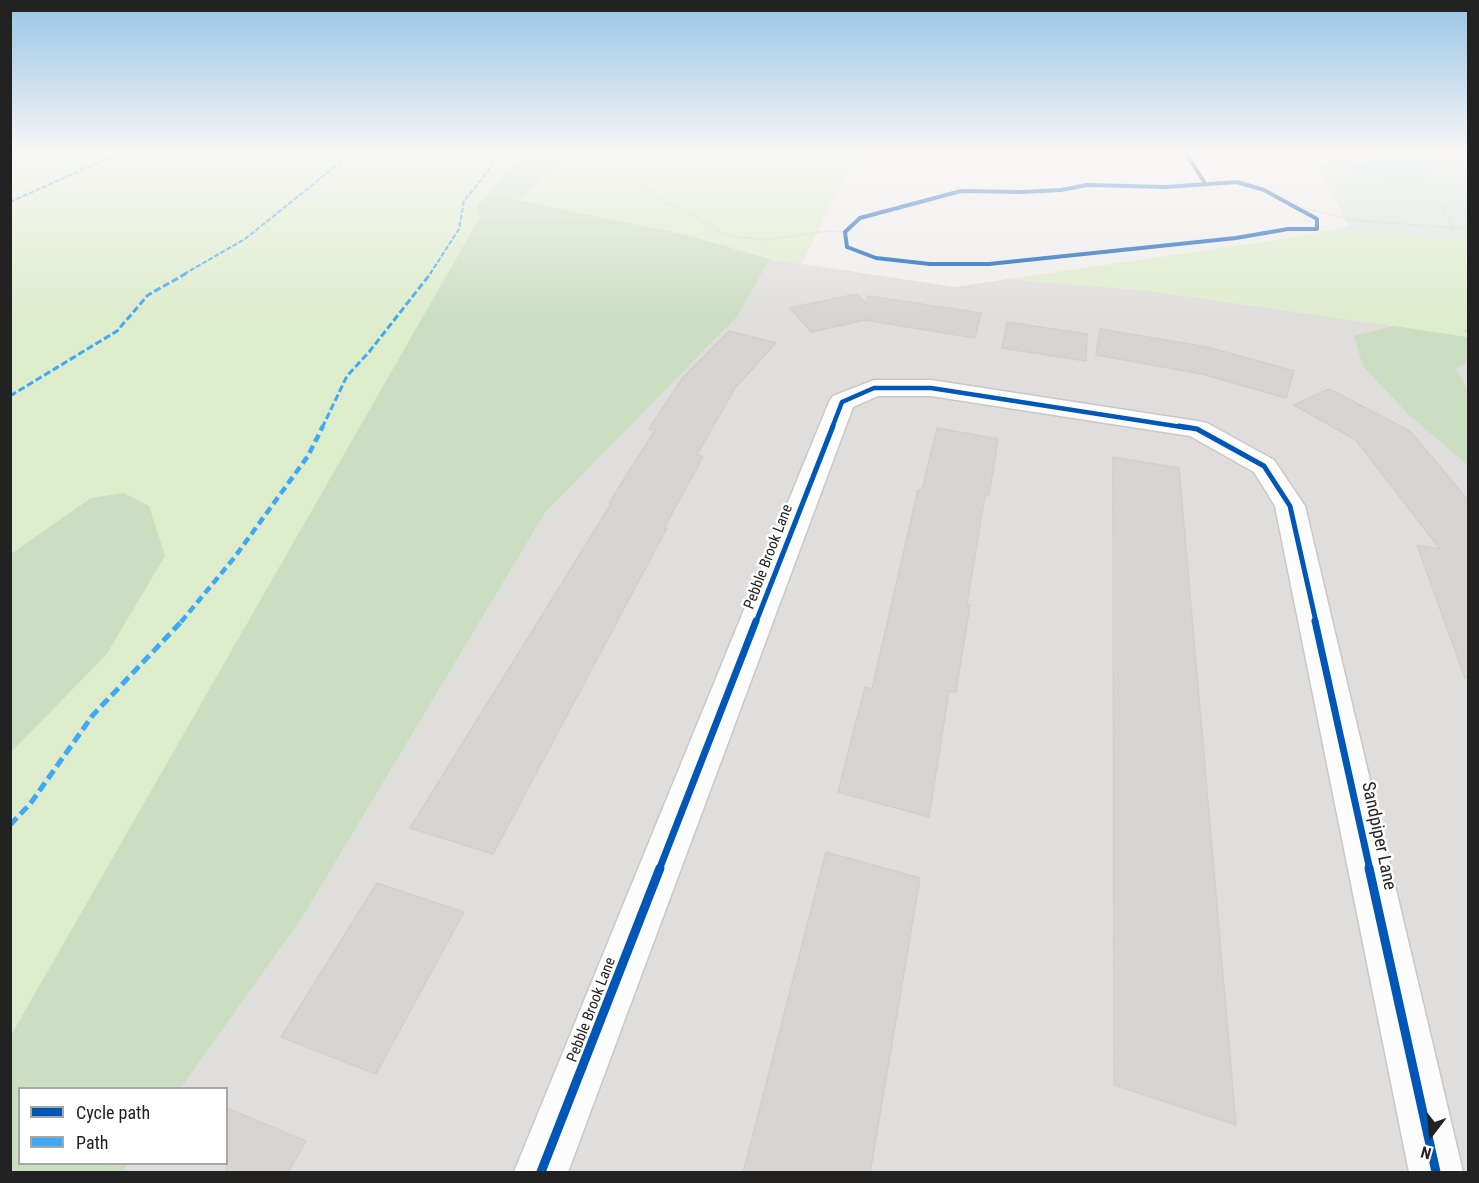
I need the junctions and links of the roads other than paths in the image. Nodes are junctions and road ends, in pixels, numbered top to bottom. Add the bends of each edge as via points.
1 (1290, 506) joint
2 (541, 1173) edge
3 (1436, 1173) edge

1 - 2 street, Pebble Brook Lane via 1264,466 1197,429 930,388 874,388 842,402
1 - 3 street, Sandpiper Lane

